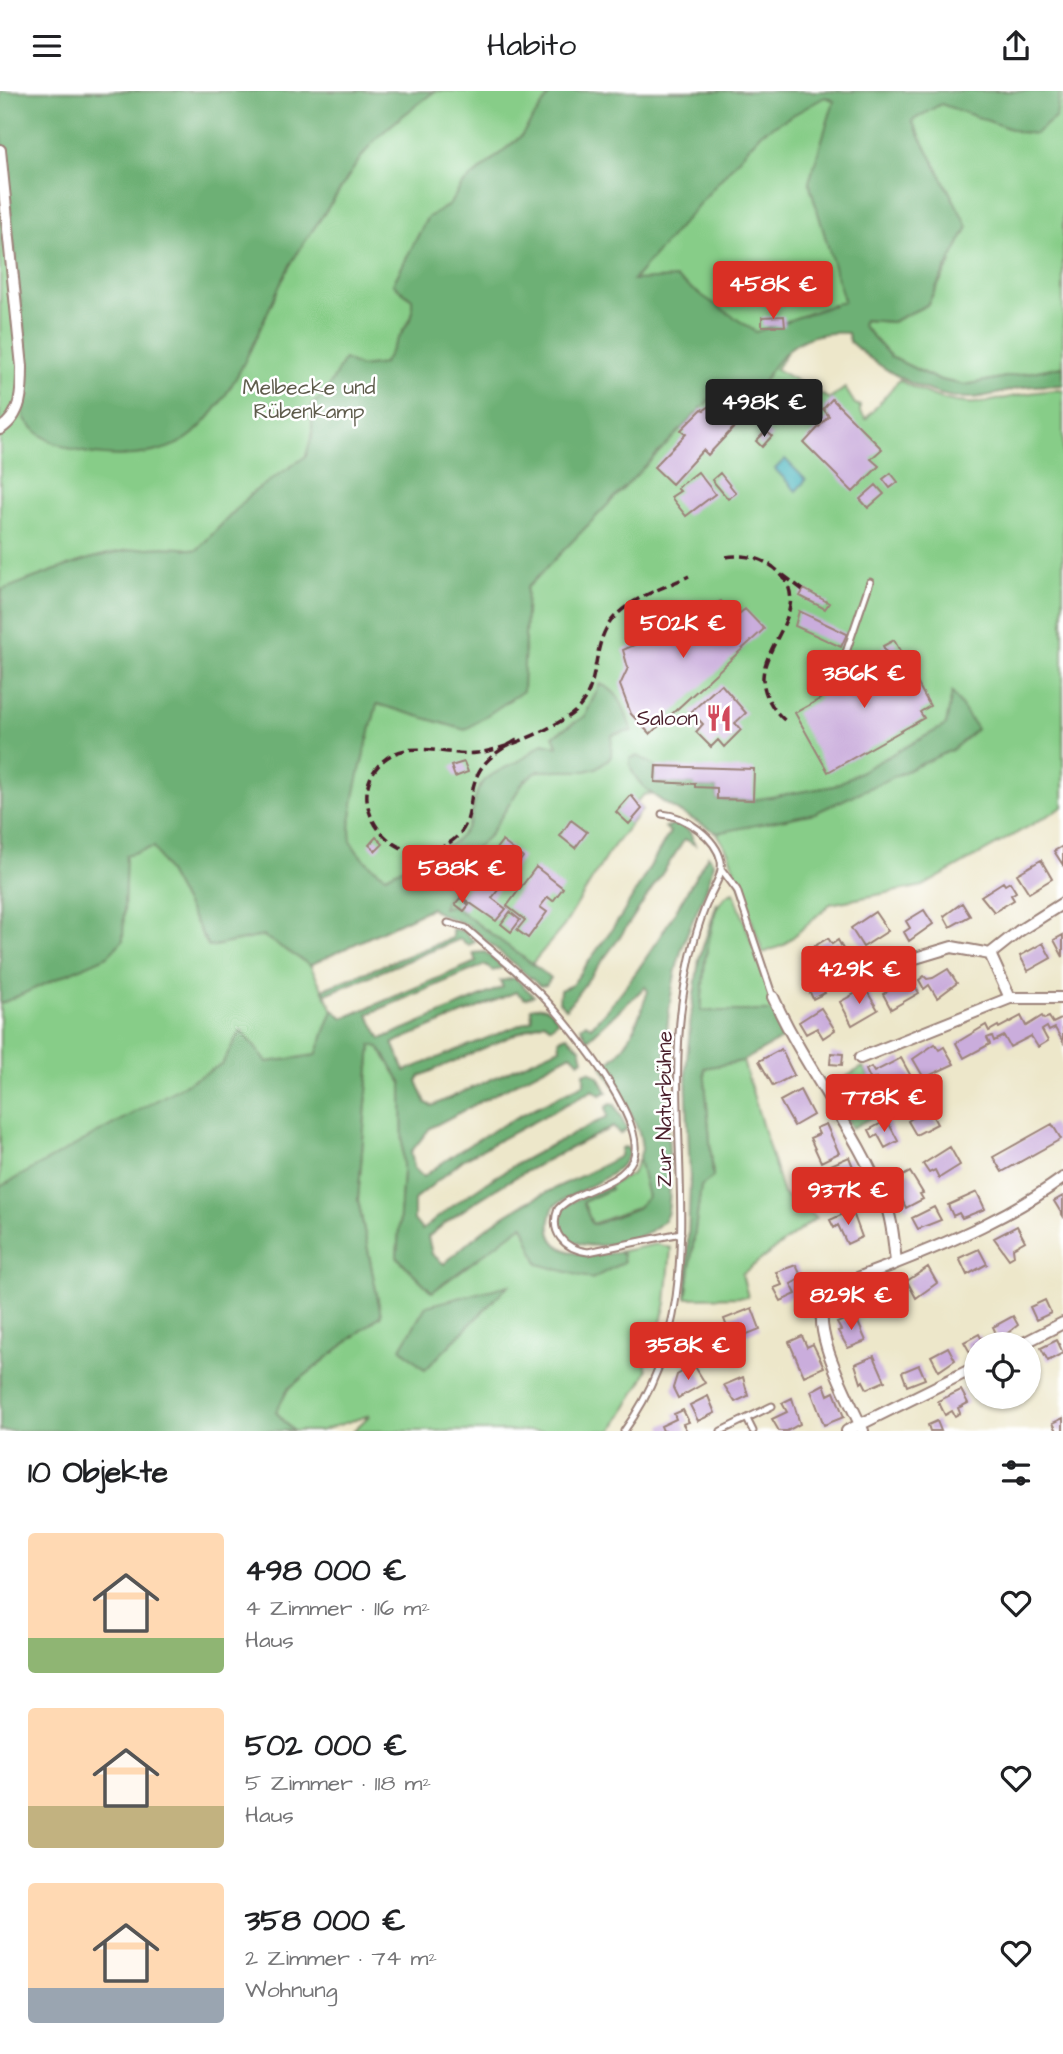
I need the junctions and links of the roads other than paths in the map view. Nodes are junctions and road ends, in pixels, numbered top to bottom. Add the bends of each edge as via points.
1 (0, 151) edge
2 (0, 429) edge
3 (870, 582) dead end
4 (839, 673) dead end
5 (662, 814) dead end
6 (722, 870) junction
7 (1063, 903) edge
8 (448, 923) dead end
9 (990, 954) junction
10 (829, 984) dead end
11 (773, 997) joint
12 (1010, 998) junction
13 (1063, 998) edge
14 (860, 1058) dead end
15 (1063, 1178) edge
16 (681, 1233) junction
17 (896, 1263) junction
18 (1063, 1323) edge
19 (1041, 1334) edge
20 (964, 1373) edge
21 (772, 1406) dead end
22 (747, 1419) junction
23 (862, 1427) edge
24 (624, 1431) edge
25 (721, 1431) edge
26 (753, 1431) edge
27 (846, 1431) edge

1 - 2 street via 22,367 18,408 10,423
3 - 4 lane
5 - 6 lane via 683,819 708,839 717,849
6 - 11 lane via 737,890
6 - 16 lane, Zur Naturbühne via 693,946 680,1018 676,1080
7 - 9 street
8 - 16 lane via 466,928 557,1012 606,1080 632,1128 636,1149 627,1168 558,1209 555,1226 561,1240 588,1252
9 - 10 street via 952,947
9 - 12 street
11 - 17 street via 793,1041 880,1193 890,1220
12 - 13 street
12 - 14 street
15 - 17 street via 980,1228
16 - 24 lane, Zur Naturbühne via 670,1331 650,1385
17 - 23 street via 835,1290 821,1309 825,1343
18 - 19 street
20 - 23 street
21 - 22 lane
22 - 25 lane
22 - 26 lane
23 - 27 street

